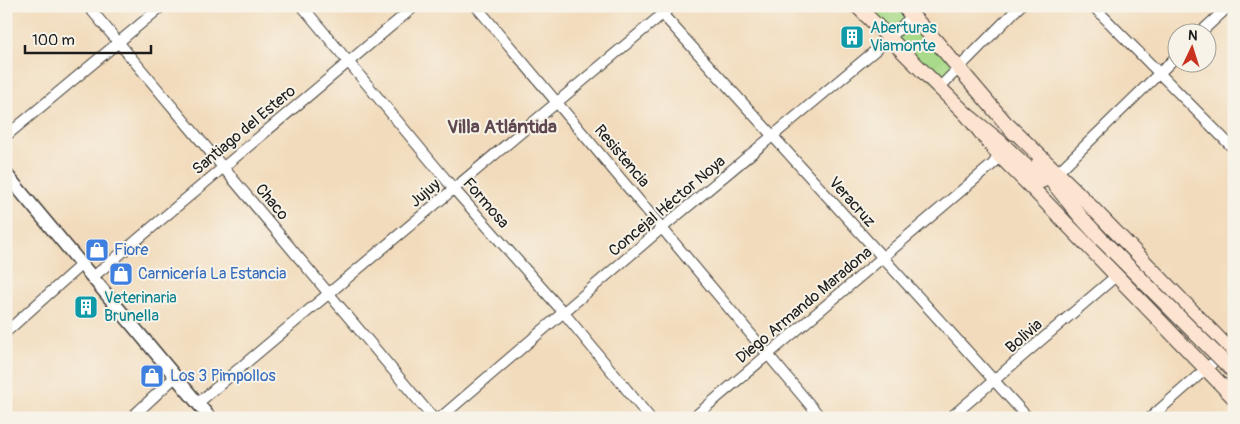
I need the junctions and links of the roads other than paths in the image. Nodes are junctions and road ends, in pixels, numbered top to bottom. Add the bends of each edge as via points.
1 (88, 6) edge
2 (162, 6) edge
3 (302, 6) edge
4 (415, 6) edge
5 (476, 6) edge
6 (655, 6) edge
7 (672, 6) edge
8 (857, 6) edge
9 (1020, 6) edge
10 (1094, 6) edge
11 (1229, 6) edge
12 (908, 11) edge
13 (662, 15) junction
14 (1212, 22) edge
15 (889, 39) junction
16 (118, 44) junction
17 (348, 62) junction
18 (1168, 64) edge
19 (958, 68) junction
20 (1159, 72) junction
21 (939, 88) junction
22 (557, 102) junction
23 (966, 114) junction
24 (1009, 126) junction
25 (6, 136) edge
26 (772, 136) junction
27 (1232, 144) edge
28 (998, 154) junction
29 (223, 167) junction
30 (1057, 172) junction
31 (6, 174) edge
32 (454, 188) junction
33 (1080, 216) junction
34 (662, 228) junction
35 (882, 258) junction
36 (82, 264) junction
37 (1116, 276) junction
38 (93, 277) junction
39 (330, 293) junction
40 (564, 313) junction
41 (6, 332) edge
42 (1231, 352) edge
43 (768, 355) junction
44 (1206, 369) junction
45 (1234, 372) edge
46 (174, 377) junction
47 (995, 381) junction
48 (1234, 398) edge
49 (198, 404) junction
50 (131, 418) edge
51 (210, 418) edge
52 (433, 418) edge
53 (440, 418) edge
54 (650, 418) edge
55 (694, 418) edge
56 (821, 418) edge
57 (950, 418) edge
58 (1028, 418) edge
59 (1150, 418) edge

1 - 16 street, Chaco
2 - 16 street
3 - 17 street, Formosa
4 - 17 street, Santiago del Estero
5 - 22 street, Resistencia
6 - 13 street, Veracruz
7 - 13 street, Jujuy
8 - 15 main road
9 - 19 street
10 - 20 street
11 - 14 street
12 - 15 street, Concejal Héctor Noya
12 - 19 main road
13 - 22 street, Jujuy
13 - 26 street, Veracruz
15 - 21 main road
15 - 26 street, Concejal Héctor Noya
16 - 25 street
16 - 29 street, Chaco
17 - 29 street, Santiago del Estero
17 - 32 street, Formosa
18 - 20 street
19 - 21 street
19 - 24 main road
20 - 27 street
20 - 30 street
21 - 23 main road
22 - 32 street, Jujuy
22 - 34 street, Resistencia
23 - 28 main road
23 - 33 main road
24 - 30 main road
24 - 33 main road
26 - 34 street, Concejal Héctor Noya
26 - 35 street, Veracruz
28 - 35 street, Diego Armando Maradona via 994,162
28 - 37 main road
29 - 38 street, Santiago del Estero
29 - 39 street, Chaco
30 - 42 main road
31 - 36 street
32 - 39 street, Jujuy
32 - 40 street, Formosa
33 - 45 main road, bridge
34 - 40 street, Concejal Héctor Noya
34 - 43 street, Resistencia
35 - 43 street, Diego Armando Maradona
35 - 47 street, Veracruz
36 - 38 street
36 - 41 street
37 - 44 main road
37 - 47 street, Bolivia
38 - 46 street
39 - 49 street, Jujuy
39 - 52 street, Chaco
40 - 53 street, Concejal Héctor Noya
40 - 54 street, Formosa
42 - 44 street
43 - 55 street, Diego Armando Maradona
43 - 56 street, Resistencia
44 - 48 main road
44 - 59 street
46 - 49 street
46 - 50 street
47 - 57 street, Bolivia
47 - 58 street, Veracruz
49 - 51 street

